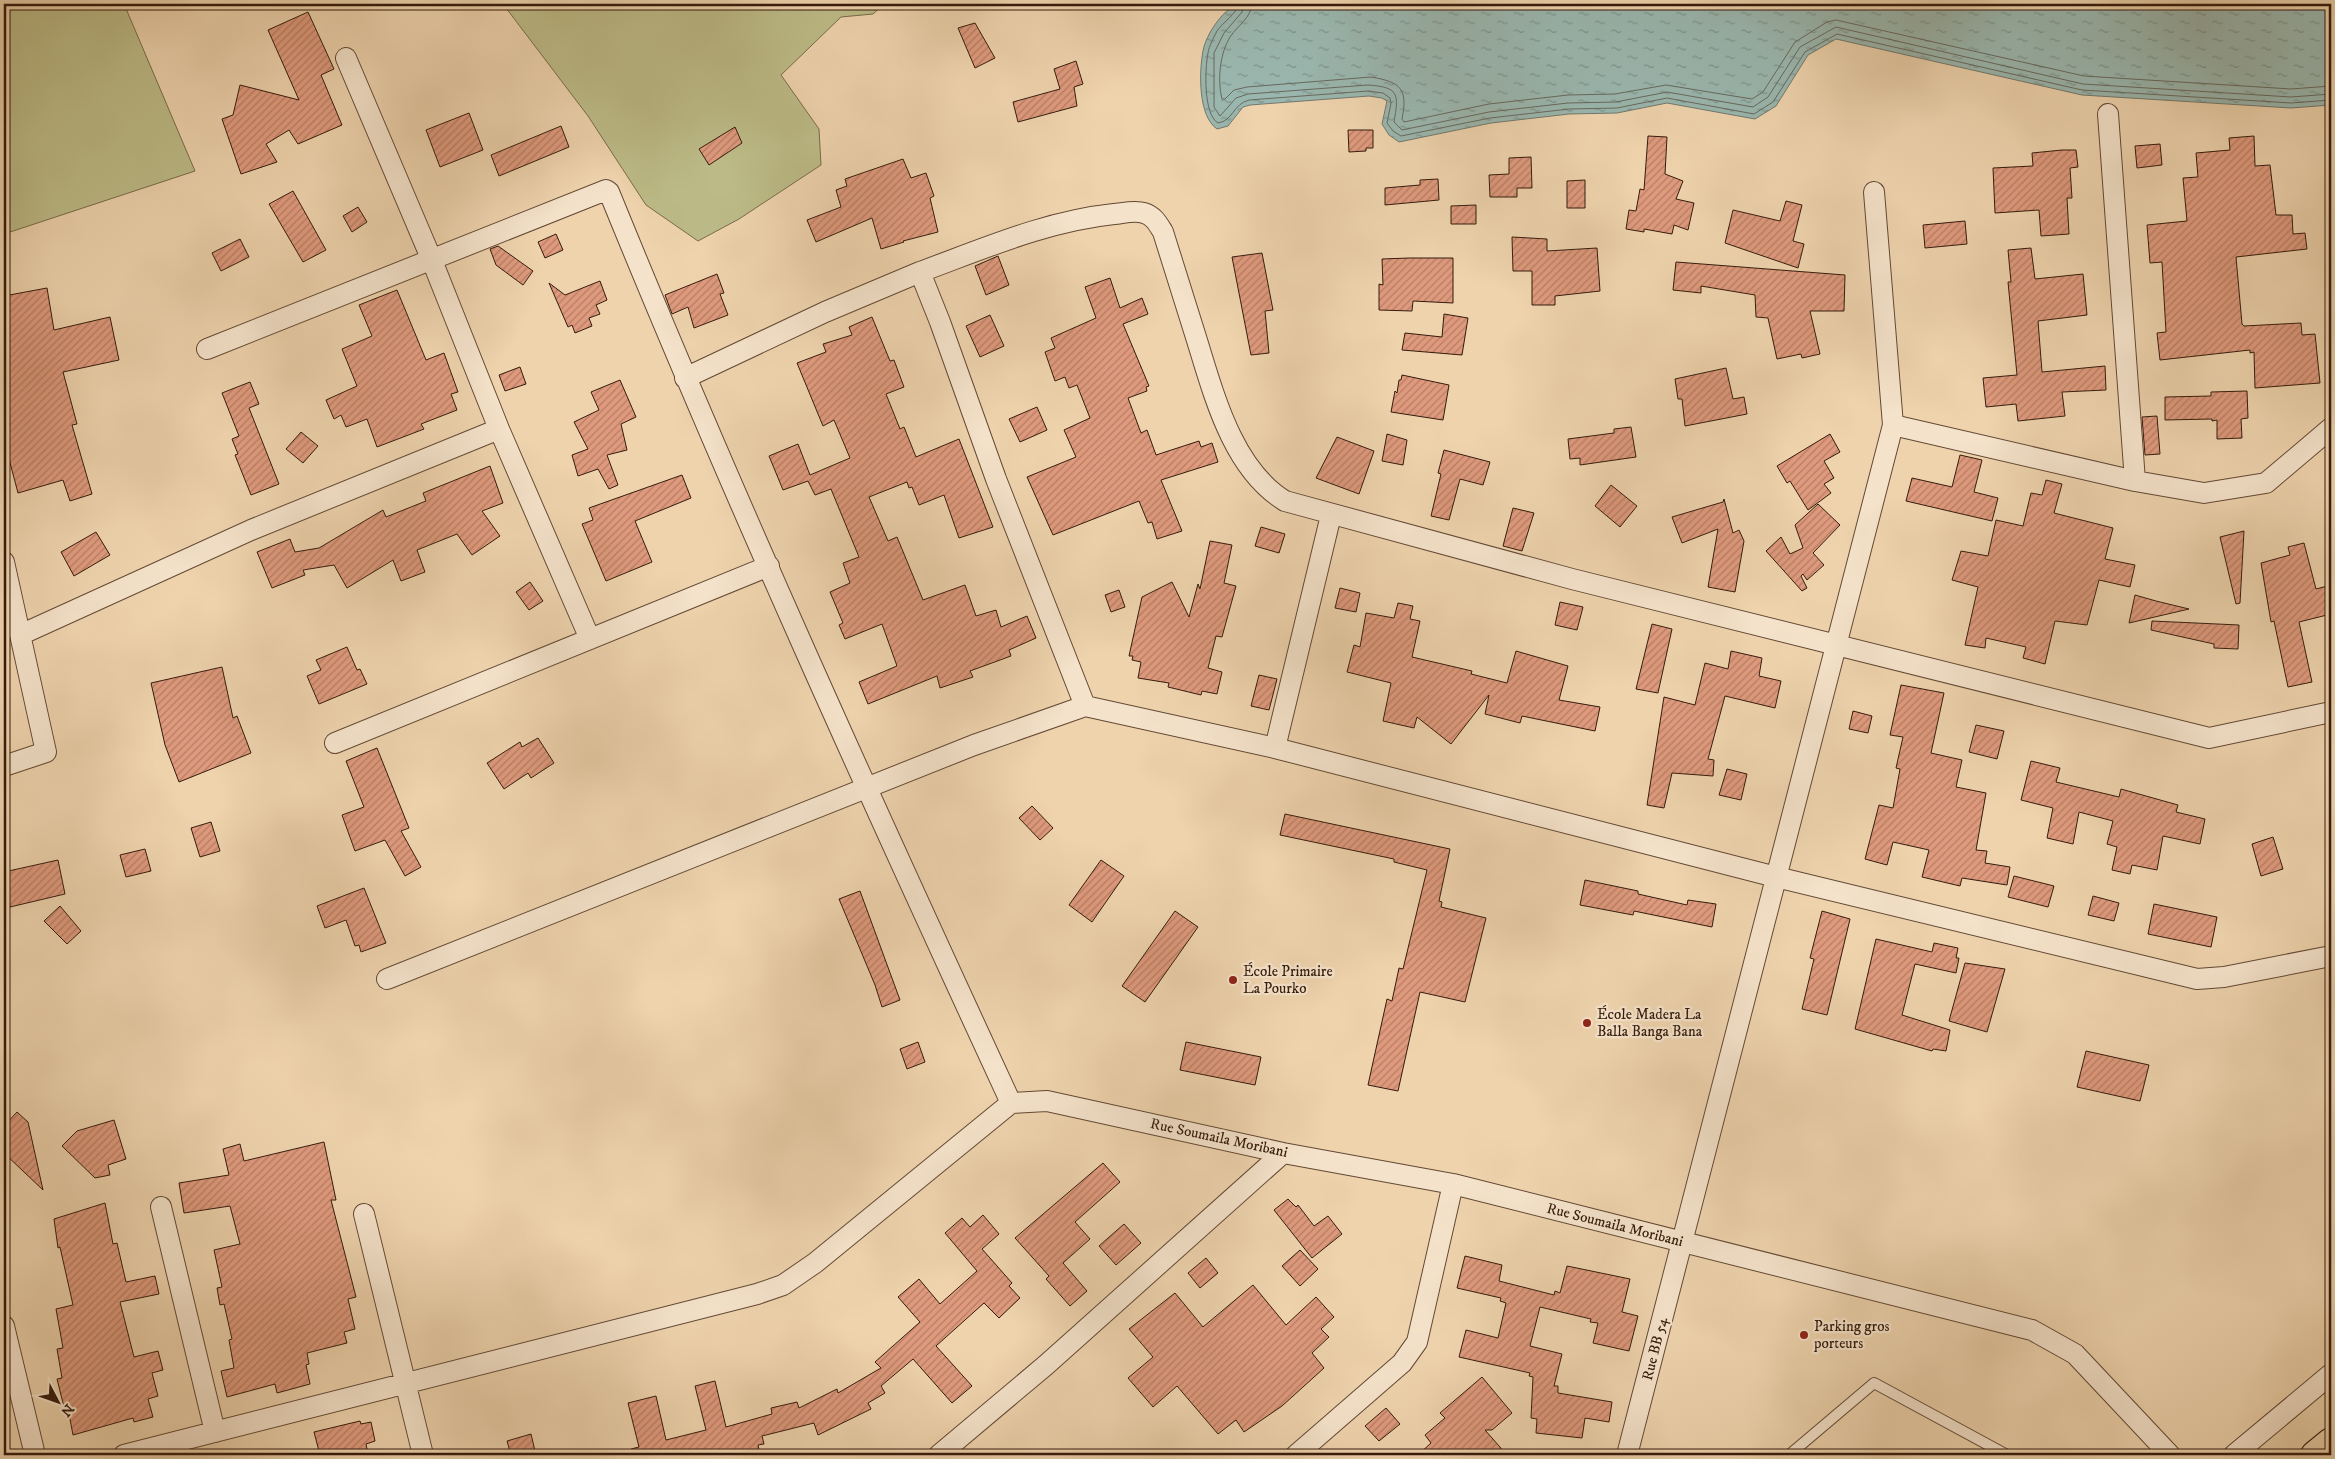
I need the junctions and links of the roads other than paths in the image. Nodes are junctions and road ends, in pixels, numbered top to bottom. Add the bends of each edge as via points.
1 (346, 58) dead end
2 (2108, 114) dead end
3 (1874, 192) dead end
4 (430, 258) junction
5 (920, 272) junction
6 (208, 349) dead end
7 (685, 378) junction
8 (1893, 425) junction
9 (2331, 428) edge
10 (499, 429) junction
11 (2135, 481) junction
12 (1331, 515) junction
13 (4, 562) edge
14 (769, 566) junction
15 (20, 635) junction
16 (590, 639) junction
17 (1836, 646) junction
18 (1085, 706) junction
19 (2331, 712) edge
20 (335, 743) dead end
21 (1275, 748) junction
22 (4, 766) edge
23 (866, 789) junction
24 (1776, 877) junction
25 (2331, 956) edge
26 (388, 979) dead end
27 (1011, 1103) junction
28 (1283, 1153) junction
29 (1453, 1184) junction
30 (161, 1207) dead end
31 (364, 1214) dead end
32 (1682, 1242) junction
33 (4, 1326) edge
34 (2331, 1374) edge
35 (406, 1384) junction
36 (215, 1432) junction
37 (2331, 1442) edge
38 (35, 1455) edge
39 (124, 1455) edge
40 (423, 1455) edge
41 (939, 1455) edge
42 (1296, 1455) edge
43 (1627, 1455) edge
44 (1789, 1455) edge
45 (2007, 1455) edge
46 (2170, 1455) edge
47 (2234, 1455) edge
48 (2315, 1455) edge

1 - 4 street
2 - 11 street
3 - 8 street, Rue BB 54
4 - 6 street
4 - 7 street via 607,191
4 - 10 street
5 - 7 street via 825,312
5 - 12 street via 1047,226 1106,215 1147,214 1163,232 1215,398 1243,457 1256,477 1274,494 1285,501
5 - 18 street via 996,479
7 - 14 street
8 - 11 street
8 - 17 street, Rue BB 54
9 - 11 street via 2277,475 2258,486 2204,493
10 - 15 street via 251,530
10 - 16 street
12 - 17 street
12 - 21 street
13 - 15 street
14 - 16 street
14 - 23 street
15 - 22 street via 46,752
16 - 20 street
17 - 19 street via 2209,738
17 - 24 street, Rue BB 54
18 - 21 street
18 - 23 street via 974,745
21 - 24 street
23 - 26 street
23 - 27 street
24 - 25 street via 2197,979
24 - 32 street, Rue BB 54
27 - 28 street, Rue Soumaila Moribani via 1047,1101
27 - 35 street via 815,1263 783,1285
28 - 29 street, Rue Soumaila Moribani
28 - 41 street via 1046,1365
29 - 32 street, Rue Soumaila Moribani
29 - 42 street via 1417,1342 1402,1363
30 - 36 street
31 - 35 street
32 - 43 street, Rue BB 54
32 - 46 street, Rue Soumaila Moribani via 2032,1330 2075,1354
33 - 38 street
34 - 47 street
35 - 36 street
35 - 40 street
36 - 39 street
37 - 48 highway
44 - 45 lane via 1874,1383

